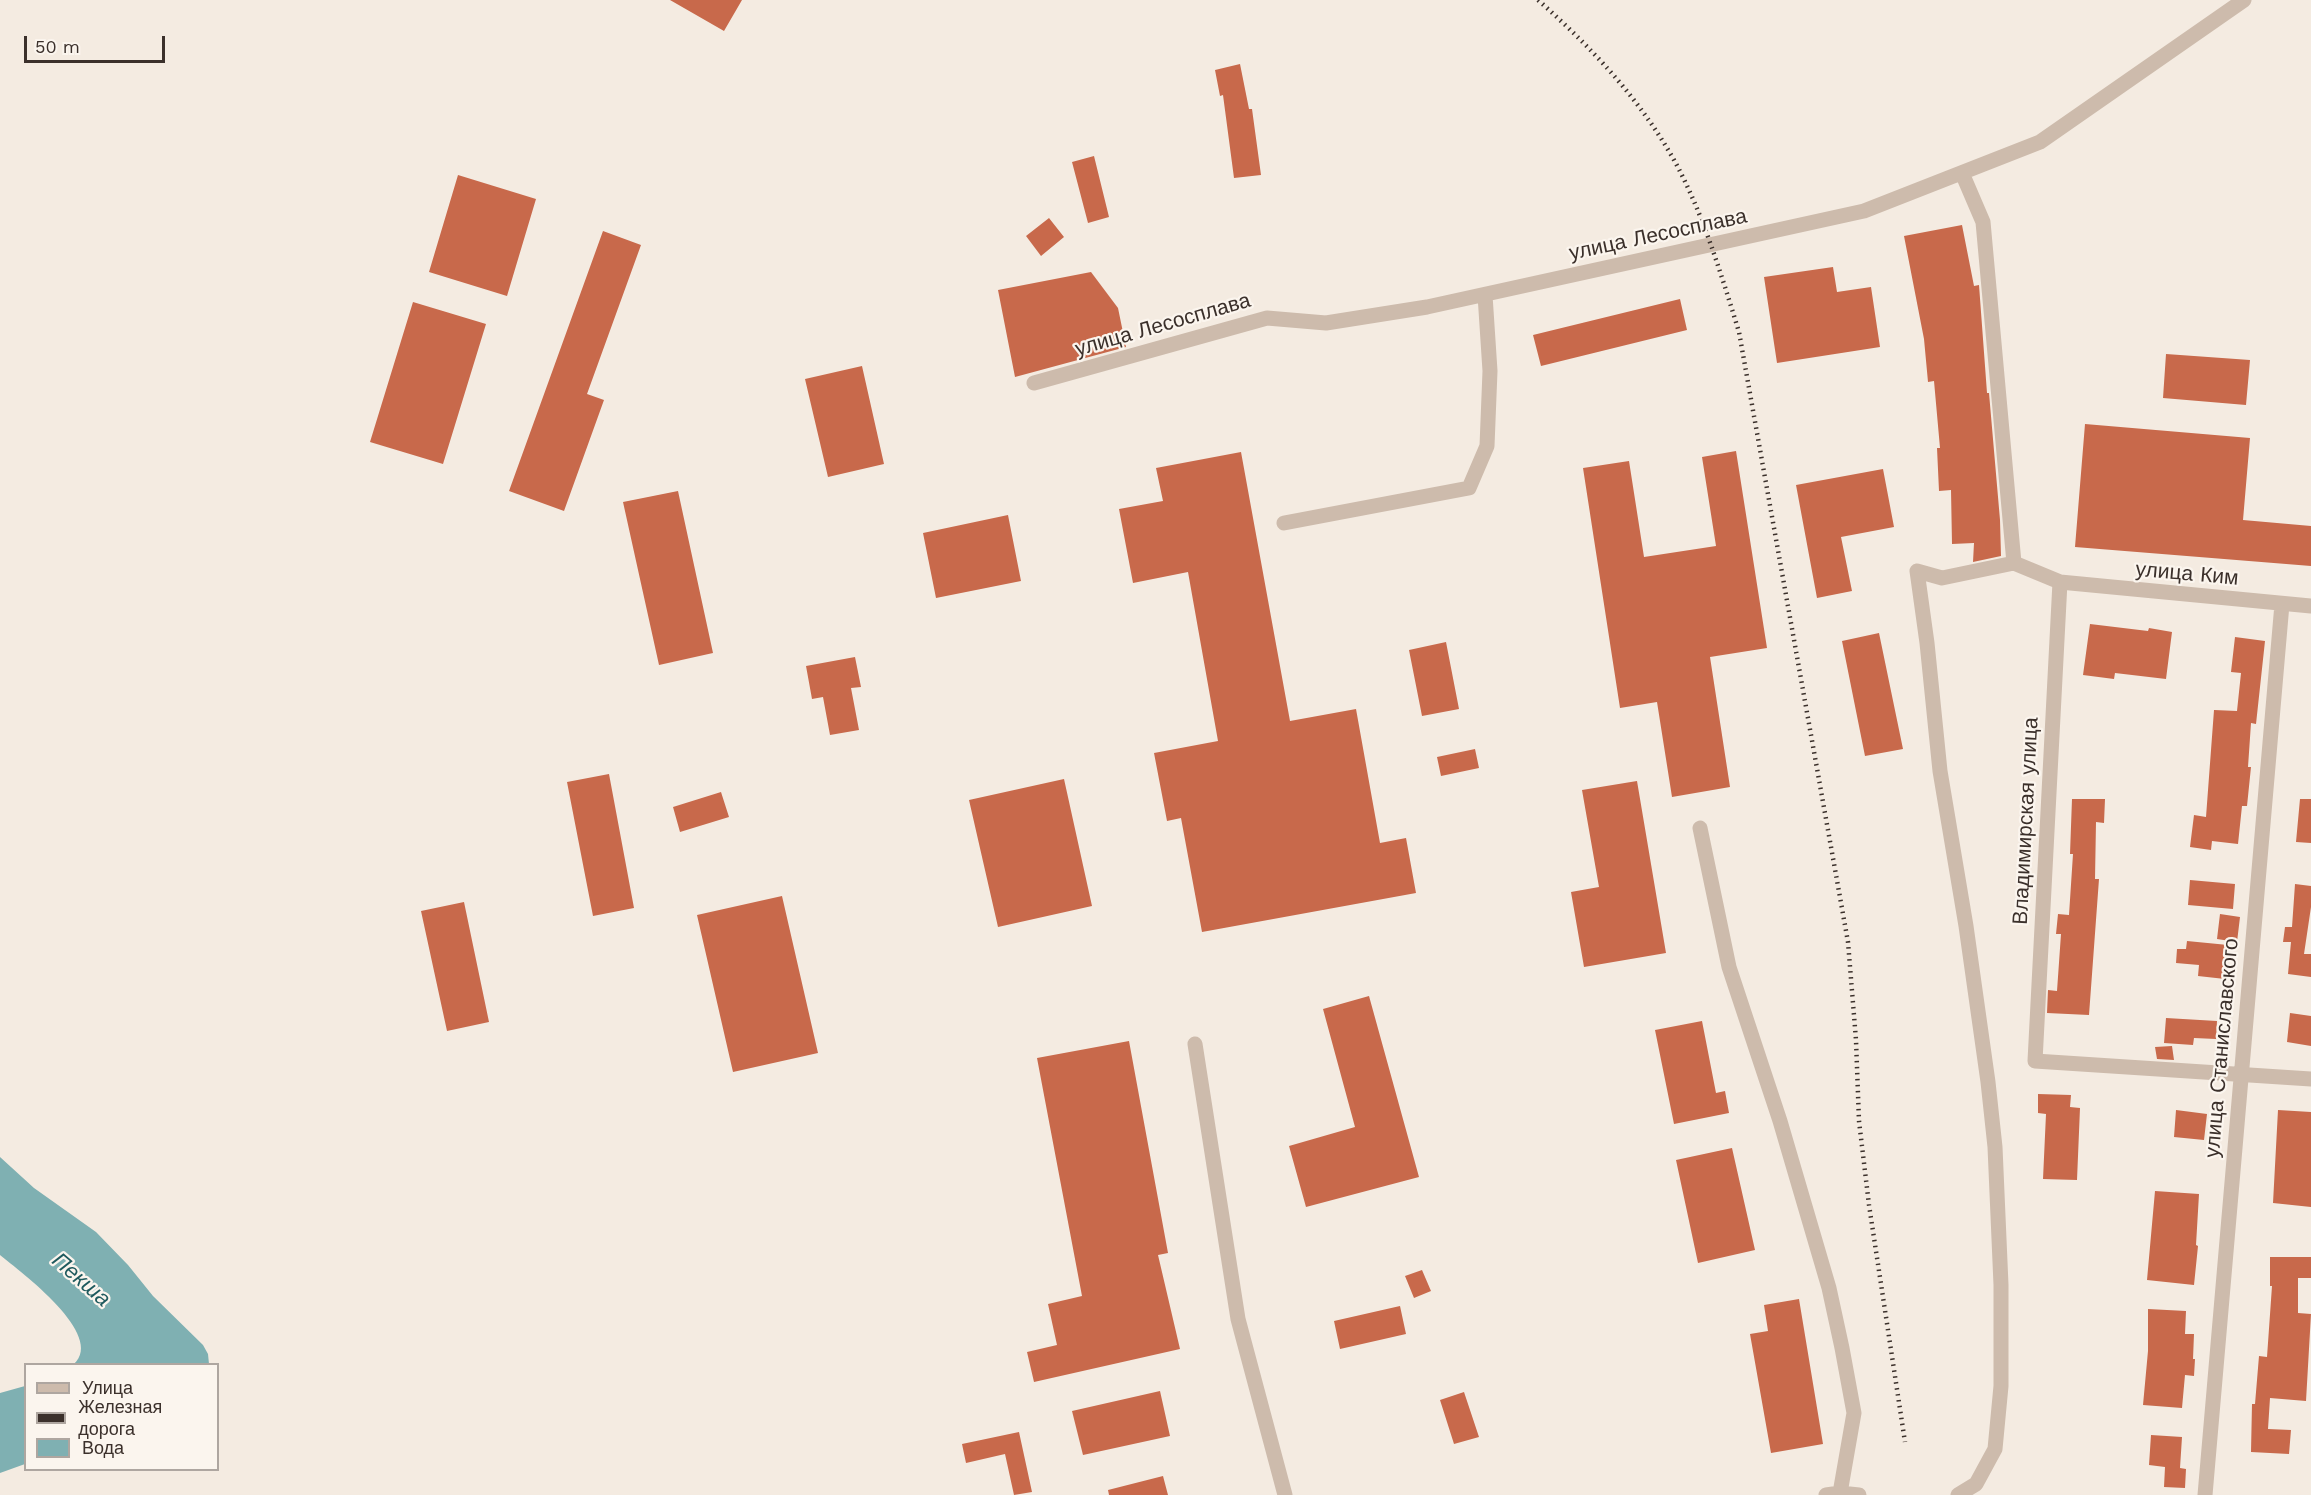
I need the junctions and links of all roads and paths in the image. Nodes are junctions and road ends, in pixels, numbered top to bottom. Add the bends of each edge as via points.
1 (2244, 0) edge
2 (1962, 173) junction
3 (1485, 294) junction
4 (1034, 383) dead end
5 (1284, 523) dead end
6 (2014, 563) junction
7 (2060, 582) junction
8 (2282, 604) junction
9 (2311, 606) edge
10 (1700, 828) dead end
11 (1195, 1044) dead end
12 (2241, 1075) junction
13 (2311, 1079) edge
14 (1833, 1494) edge
15 (1285, 1495) edge
16 (1859, 1495) edge
17 (1958, 1495) edge
18 (2205, 1495) edge

1 - 2 street, улица Лесосплава via 2040,142
2 - 3 street, улица Лесосплава via 1864,211
2 - 6 street via 1983,222
3 - 4 street, улица Лесосплава via 1427,308 1326,323 1267,318
3 - 5 street via 1490,371 1487,446 1469,488
6 - 7 street, улица Ким
6 - 17 street via 1942,578 1917,571 1940,771 1988,1082 1996,1170 2001,1386 1995,1449 1976,1484
7 - 8 street, улица Ким
7 - 12 street, Владимирская улица via 2035,1061
8 - 9 street, улица Ким
8 - 12 street, улица Станиславского
10 - 14 street via 1729,967 1829,1288 1854,1413
11 - 15 street via 1239,1319
12 - 13 street
12 - 18 street, улица Станиславского
14 - 16 street

